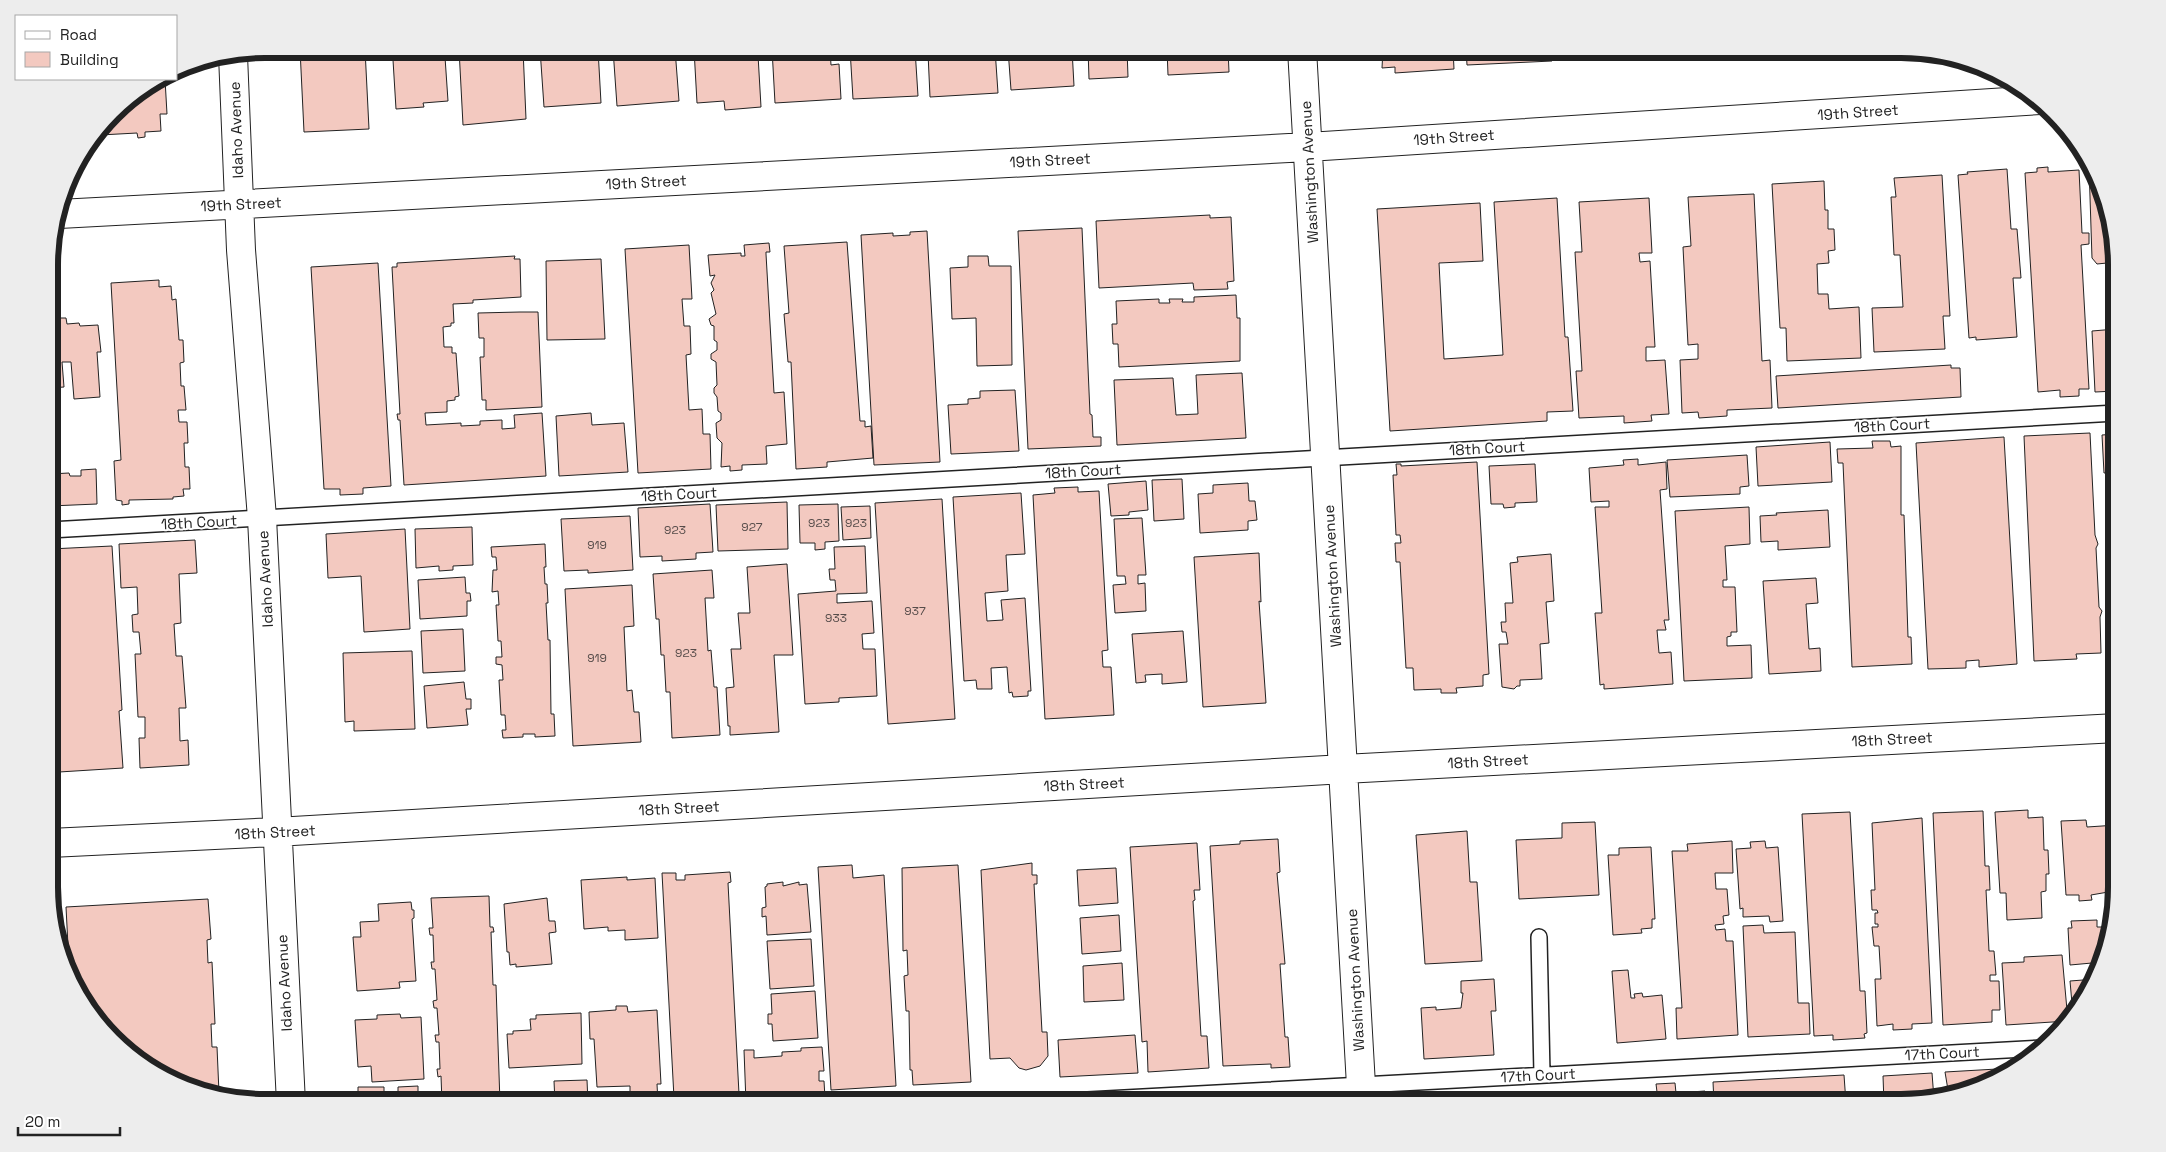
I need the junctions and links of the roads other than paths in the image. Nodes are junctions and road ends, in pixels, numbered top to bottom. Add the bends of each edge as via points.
1 (1303, 58) edge
2 (233, 60) edge
3 (2028, 101) edge
4 (1308, 147) junction
5 (239, 204) junction
6 (64, 214) edge
7 (2108, 413) edge
8 (1326, 457) junction
9 (262, 518) junction
10 (58, 530) edge
11 (2108, 728) edge
12 (1344, 769) junction
13 (276, 832) junction
14 (58, 843) edge
15 (1539, 937) dead end
16 (2031, 1049) edge
17 (1542, 1074) junction
18 (1362, 1094) edge
19 (291, 1095) edge
20 (1325, 1095) edge

1 - 4 street, Washington Avenue
2 - 5 street, Idaho Avenue
3 - 4 street, 19th Street
4 - 5 street, 19th Street
4 - 8 street, Washington Avenue
5 - 6 street, 19th Street
5 - 9 street, Idaho Avenue
7 - 8 lane, 18th Court
8 - 9 lane, 18th Court
8 - 12 street, Washington Avenue
9 - 10 lane, 18th Court
9 - 13 street, Idaho Avenue
11 - 12 street, 18th Street
12 - 13 street, 18th Street
12 - 18 street, Washington Avenue
13 - 14 street, 18th Street
13 - 19 street, Idaho Avenue
15 - 17 lane
16 - 17 lane, 17th Court
17 - 18 lane, 17th Court
18 - 20 lane, 17th Court

